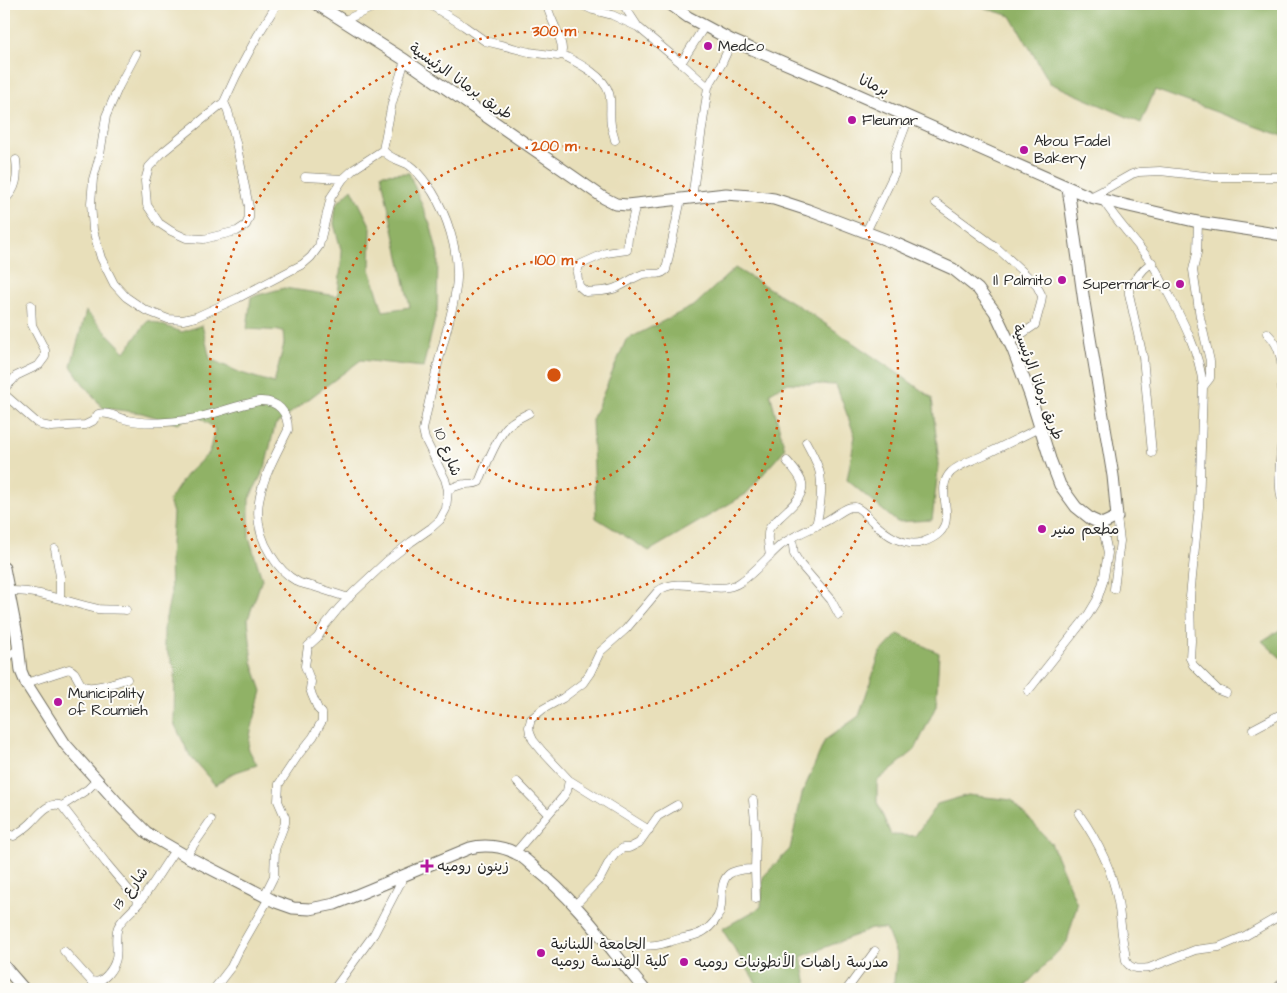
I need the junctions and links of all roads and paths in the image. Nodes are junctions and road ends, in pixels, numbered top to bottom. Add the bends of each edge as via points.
1 (277, 4) edge
2 (317, 4) edge
3 (380, 4) edge
4 (429, 4) edge
5 (546, 4) edge
6 (580, 4) edge
7 (623, 4) edge
8 (670, 4) edge
9 (343, 21) junction
10 (704, 26) junction
11 (638, 27) junction
12 (731, 40) junction
13 (136, 54) dead end
14 (561, 54) junction
15 (405, 60) junction
16 (681, 63) junction
17 (708, 87) junction
18 (224, 102) junction
19 (909, 117) junction
20 (615, 140) dead end
21 (383, 150) junction
22 (16, 160) dead end
23 (306, 177) dead end
24 (1283, 178) edge
25 (343, 179) junction
26 (1068, 188) junction
27 (1090, 197) junction
28 (686, 198) junction
29 (4, 200) edge
30 (1103, 200) junction
31 (936, 203) dead end
32 (636, 204) junction
33 (1198, 222) junction
34 (866, 232) junction
35 (1283, 235) edge
36 (1152, 262) junction
37 (31, 305) dead end
38 (1267, 333) dead end
39 (1010, 342) junction
40 (1203, 387) junction
41 (4, 388) edge
42 (4, 394) edge
43 (529, 413) dead end
44 (1039, 428) junction
45 (806, 442) dead end
46 (1152, 453) dead end
47 (787, 461) dead end
48 (448, 490) junction
49 (1283, 505) edge
50 (1117, 517) junction
51 (1102, 524) junction
52 (816, 526) junction
53 (792, 538) junction
54 (56, 549) dead end
55 (770, 556) junction
56 (4, 568) edge
57 (1114, 589) dead end
58 (9, 591) junction
59 (349, 598) junction
60 (60, 599) junction
61 (126, 610) dead end
62 (839, 616) dead end
63 (19, 650) junction
64 (4, 664) edge
65 (127, 679) dead end
66 (26, 684) junction
67 (1028, 691) dead end
68 (1226, 693) dead end
69 (1283, 713) edge
70 (1253, 729) dead end
71 (98, 780) junction
72 (569, 780) junction
73 (517, 782) dead end
74 (754, 800) dead end
75 (677, 805) dead end
76 (62, 806) junction
77 (548, 814) junction
78 (1079, 814) dead end
79 (211, 820) dead end
80 (648, 830) junction
81 (4, 831) edge
82 (175, 850) junction
83 (515, 853) junction
84 (186, 856) junction
85 (755, 869) junction
86 (404, 876) junction
87 (266, 897) junction
88 (756, 899) dead end
89 (139, 903) junction
90 (575, 905) junction
91 (1283, 914) edge
92 (607, 944) junction
93 (64, 951) dead end
94 (875, 951) dead end
95 (4, 966) edge
96 (1283, 984) edge
97 (24, 989) edge
98 (214, 989) edge
99 (334, 989) edge
100 (644, 989) edge
101 (847, 989) edge
102 (1279, 989) edge

1 - 18 street
2 - 9 street, طريق برمانا الرئيسية
3 - 9 street
4 - 14 street via 485,41 554,57
5 - 14 street via 562,45
6 - 11 street
7 - 11 street
8 - 10 street, برمانا
9 - 15 street, طريق برمانا الرئيسية
10 - 12 street, برمانا
10 - 16 street
11 - 16 street
12 - 17 street
12 - 19 street, برمانا
13 - 25 street via 106,116 91,203 93,230 101,258 114,284 145,310 168,319 196,317 303,264 319,246 331,197
14 - 20 street via 602,80 606,86 610,94
15 - 21 street
15 - 32 street, طريق برمانا الرئيسية via 604,198 616,204
16 - 17 street
17 - 28 street
18 - 18 street via 163,152 150,166 145,181 147,206 159,223 186,238 204,240 237,231 246,225 249,218 237,147
19 - 26 street, برمانا
19 - 34 street via 895,154 895,172
21 - 25 street
21 - 48 street, شارع 10 via 390,157 409,165 425,181 441,208 454,243 455,295 423,430
22 - 29 street via 16,181 11,194
23 - 25 street
24 - 27 street via 1139,172
26 - 27 street
26 - 50 street
27 - 30 street
28 - 32 street, طريق برمانا الرئيسية
28 - 32 street via 666,270 660,274 637,276 608,291 586,292 579,286 576,273 579,265 606,253 627,250
28 - 34 street, طريق برمانا الرئيسية via 726,194 774,199
30 - 33 street
30 - 36 street
31 - 39 street via 996,247 1036,284 1042,296 1035,325
33 - 35 street
33 - 40 street via 1193,270 1210,361 1210,378
34 - 39 street, طريق برمانا الرئيسية via 953,269 978,290 996,312
36 - 40 street via 1192,343
36 - 46 street via 1129,287 1129,294 1143,358
37 - 41 street via 32,325 45,350 45,357 39,365 16,376
38 - 49 street via 1280,352 1282,364 1283,426 1279,477
39 - 44 street, طريق برمانا الرئيسية
40 - 68 street via 1199,507 1190,597 1190,658 1218,690
42 - 59 street via 36,422 51,428 88,424 98,414 104,413 127,420 168,422 200,417 259,400 276,404 285,414 288,430 261,488 260,531 274,560 298,582
43 - 48 street via 506,427 479,482
44 - 51 street, طريق برمانا الرئيسية via 1060,485 1076,507
44 - 52 street via 950,473 945,481 947,516 944,526 937,536 922,543 910,544 896,538 856,508 848,508
45 - 52 street via 820,475 821,504
47 - 55 street via 802,484 801,493 769,529
48 - 59 street, شارع 10 via 446,509 440,520 387,560
50 - 51 street
50 - 57 street via 1120,542
51 - 67 street via 1108,553 1097,600
52 - 53 street
53 - 55 street
53 - 62 street via 794,554 800,564 831,600
54 - 60 street
55 - 72 street via 730,588 663,587 626,629 600,652 582,682 531,719 529,727 533,740
56 - 58 street
58 - 60 street
58 - 63 street
59 - 87 street, شارع 10 via 308,646 306,666 310,689 322,713 322,721 279,784 278,801 285,823 275,849 274,876
60 - 61 street via 100,609
63 - 64 street via 8,656
63 - 66 street
65 - 66 street via 85,687 77,674 69,669
66 - 71 street via 65,744
69 - 70 street
71 - 76 street
71 - 82 street via 146,832
72 - 77 street via 567,791
72 - 80 street
73 - 77 street
74 - 85 street
75 - 80 street via 658,816
76 - 81 street via 54,804 45,809 14,836
76 - 89 street
77 - 83 street
78 - 91 street via 1094,836 1112,879 1127,963 1133,968 1149,968 1195,950 1219,947 1246,936
79 - 84 street
80 - 90 street via 639,843 615,854 600,879
82 - 84 street
82 - 89 street, شارع 13
83 - 86 street via 479,846
83 - 90 street
84 - 87 street
85 - 88 street
85 - 92 street via 736,871 728,876 717,918 704,931 658,944
86 - 87 street via 319,908 293,908
86 - 99 street via 374,934
87 - 98 street via 231,967
89 - 93 street, شارع 13 via 118,928 116,959 103,980 91,981
90 - 92 street
92 - 100 street
94 - 101 street
95 - 97 street
96 - 102 street

